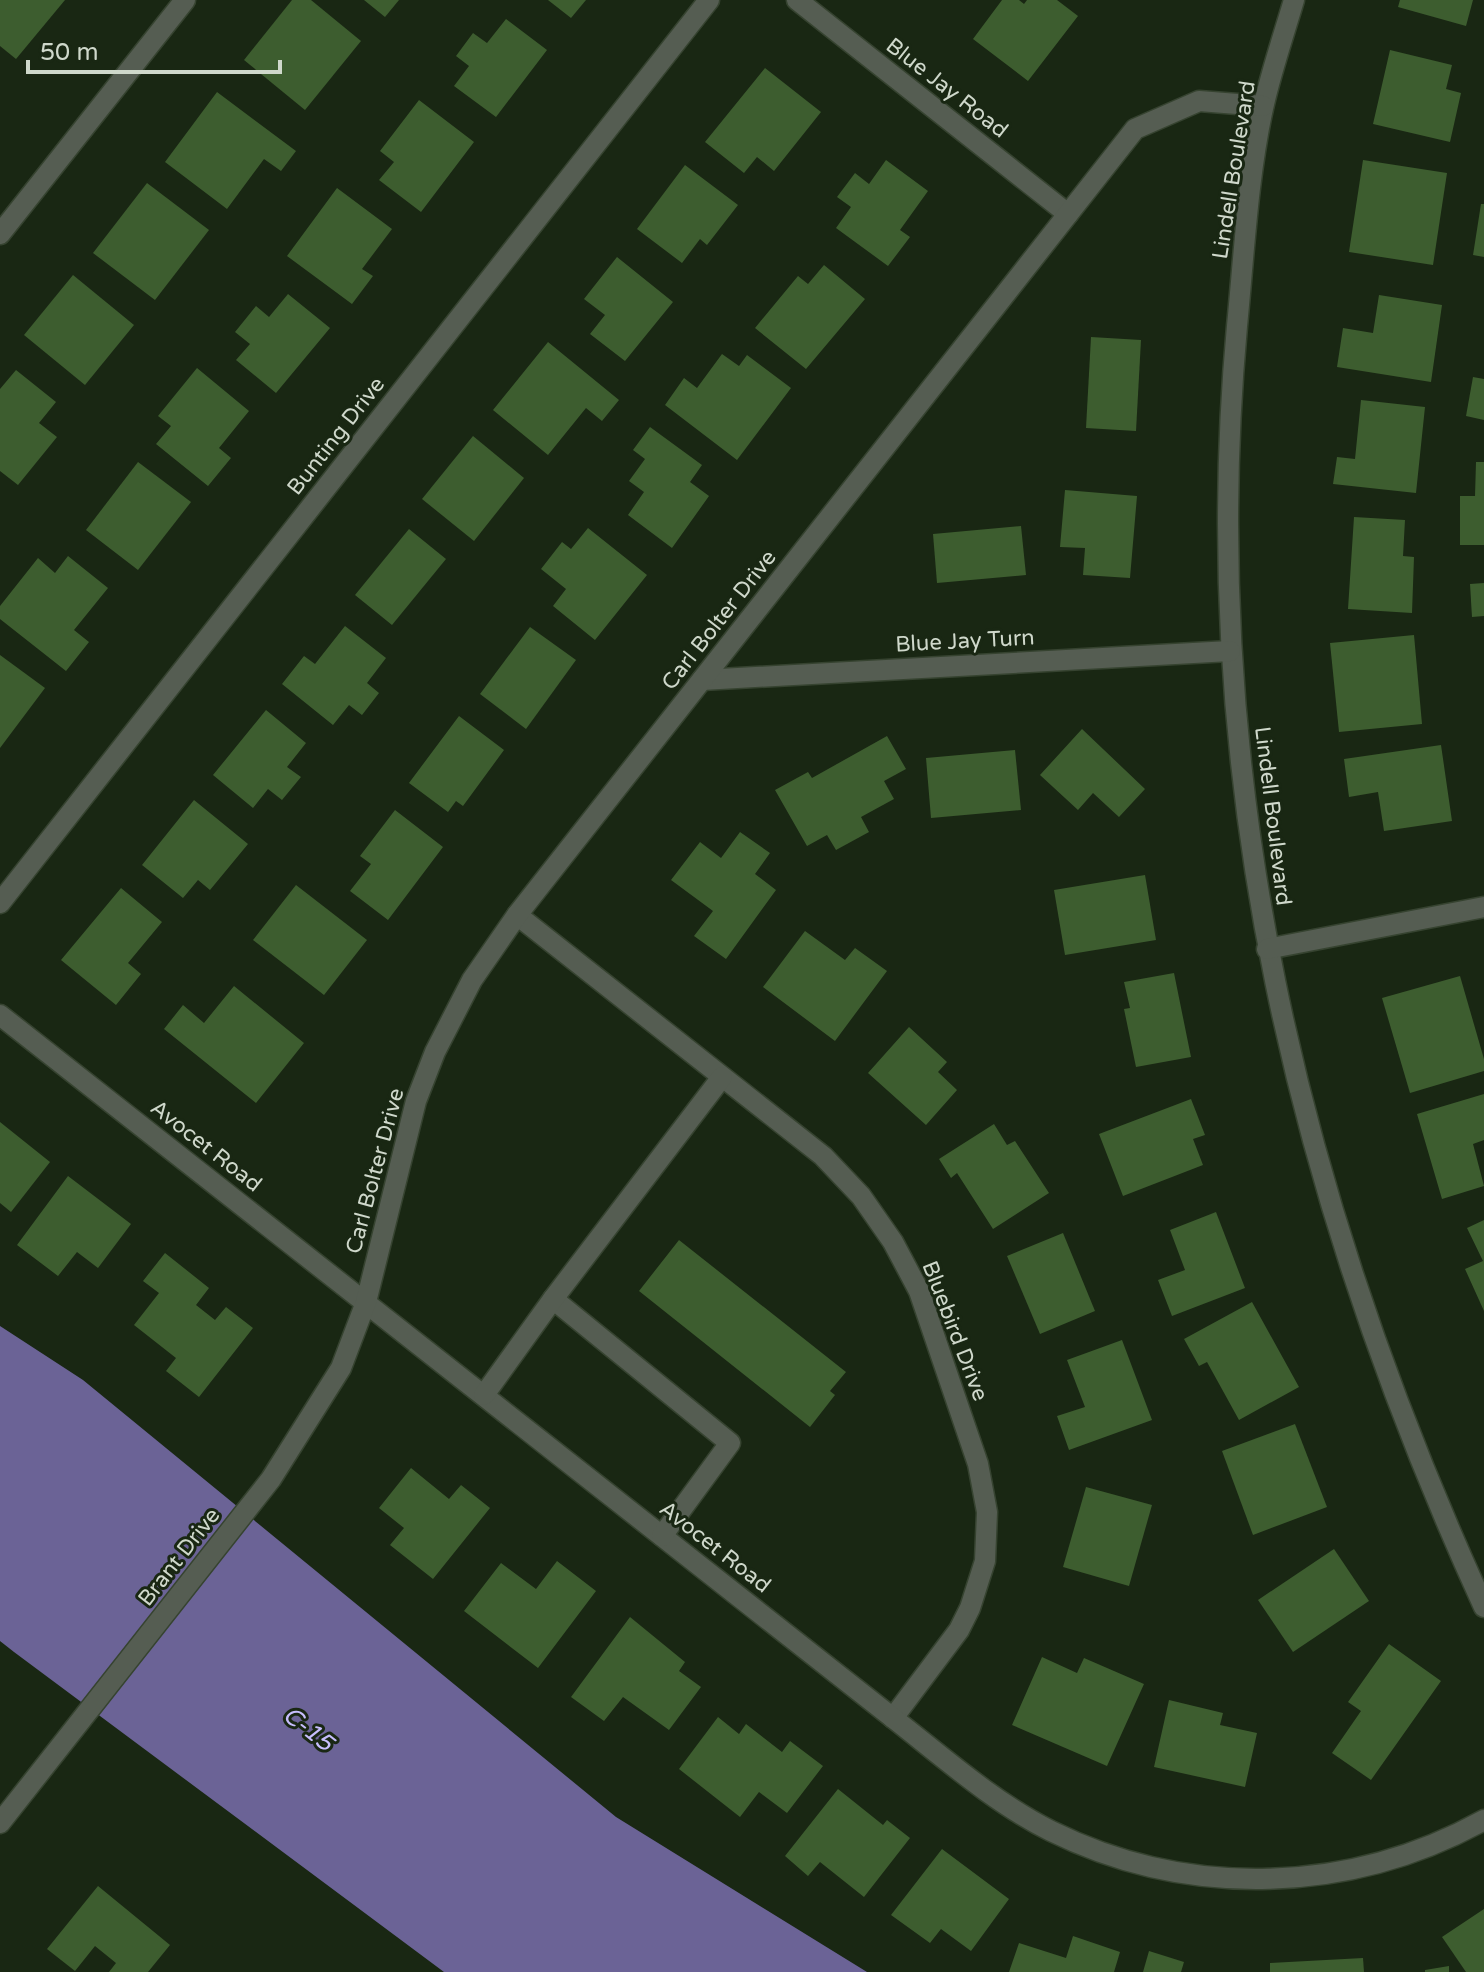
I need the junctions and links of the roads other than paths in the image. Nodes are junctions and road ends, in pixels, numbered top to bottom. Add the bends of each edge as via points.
1 (185, 0) edge
2 (709, 0) edge
3 (797, 0) edge
4 (1294, 0) edge
5 (1263, 106) junction
6 (1068, 214) junction
7 (0, 234) edge
8 (1230, 651) junction
9 (702, 680) junction
10 (0, 903) edge
11 (1484, 907) edge
12 (517, 915) junction
13 (1267, 949) junction
14 (0, 1015) edge
15 (722, 1077) junction
16 (553, 1299) junction
17 (366, 1302) junction
18 (484, 1395) junction
19 (662, 1536) junction
20 (1484, 1607) edge
21 (893, 1718) junction
22 (1484, 1820) edge
23 (0, 1823) edge

1 - 7 street
2 - 10 street, Bunting Drive
3 - 6 street, Blue Jay Road
4 - 5 street, Lindell Boulevard
5 - 6 street, Carl Bolter Drive via 1199,101 1135,129
5 - 8 street, Lindell Boulevard via 1231,394
6 - 9 street, Carl Bolter Drive
8 - 9 street, Blue Jay Turn
8 - 13 street, Lindell Boulevard via 1245,818
9 - 12 street, Carl Bolter Drive
11 - 13 street
12 - 15 street, Bluebird Drive
12 - 17 street, Carl Bolter Drive via 472,980 435,1052 416,1101
13 - 20 street, Lindell Boulevard via 1298,1093 1338,1234 1385,1374
14 - 17 street, Avocet Road
15 - 16 street
15 - 21 street, Bluebird Drive via 823,1156 861,1196 893,1242 919,1291 978,1464 987,1512 979,1585 959,1630
16 - 18 street
16 - 19 street via 730,1443
17 - 18 street, Avocet Road
17 - 23 street, Brant Drive via 341,1368 271,1479
18 - 19 street, Avocet Road
19 - 21 street, Avocet Road
21 - 22 street, Avocet Road via 999,1800 1050,1830 1134,1863 1193,1875 1283,1880 1342,1872 1400,1857

